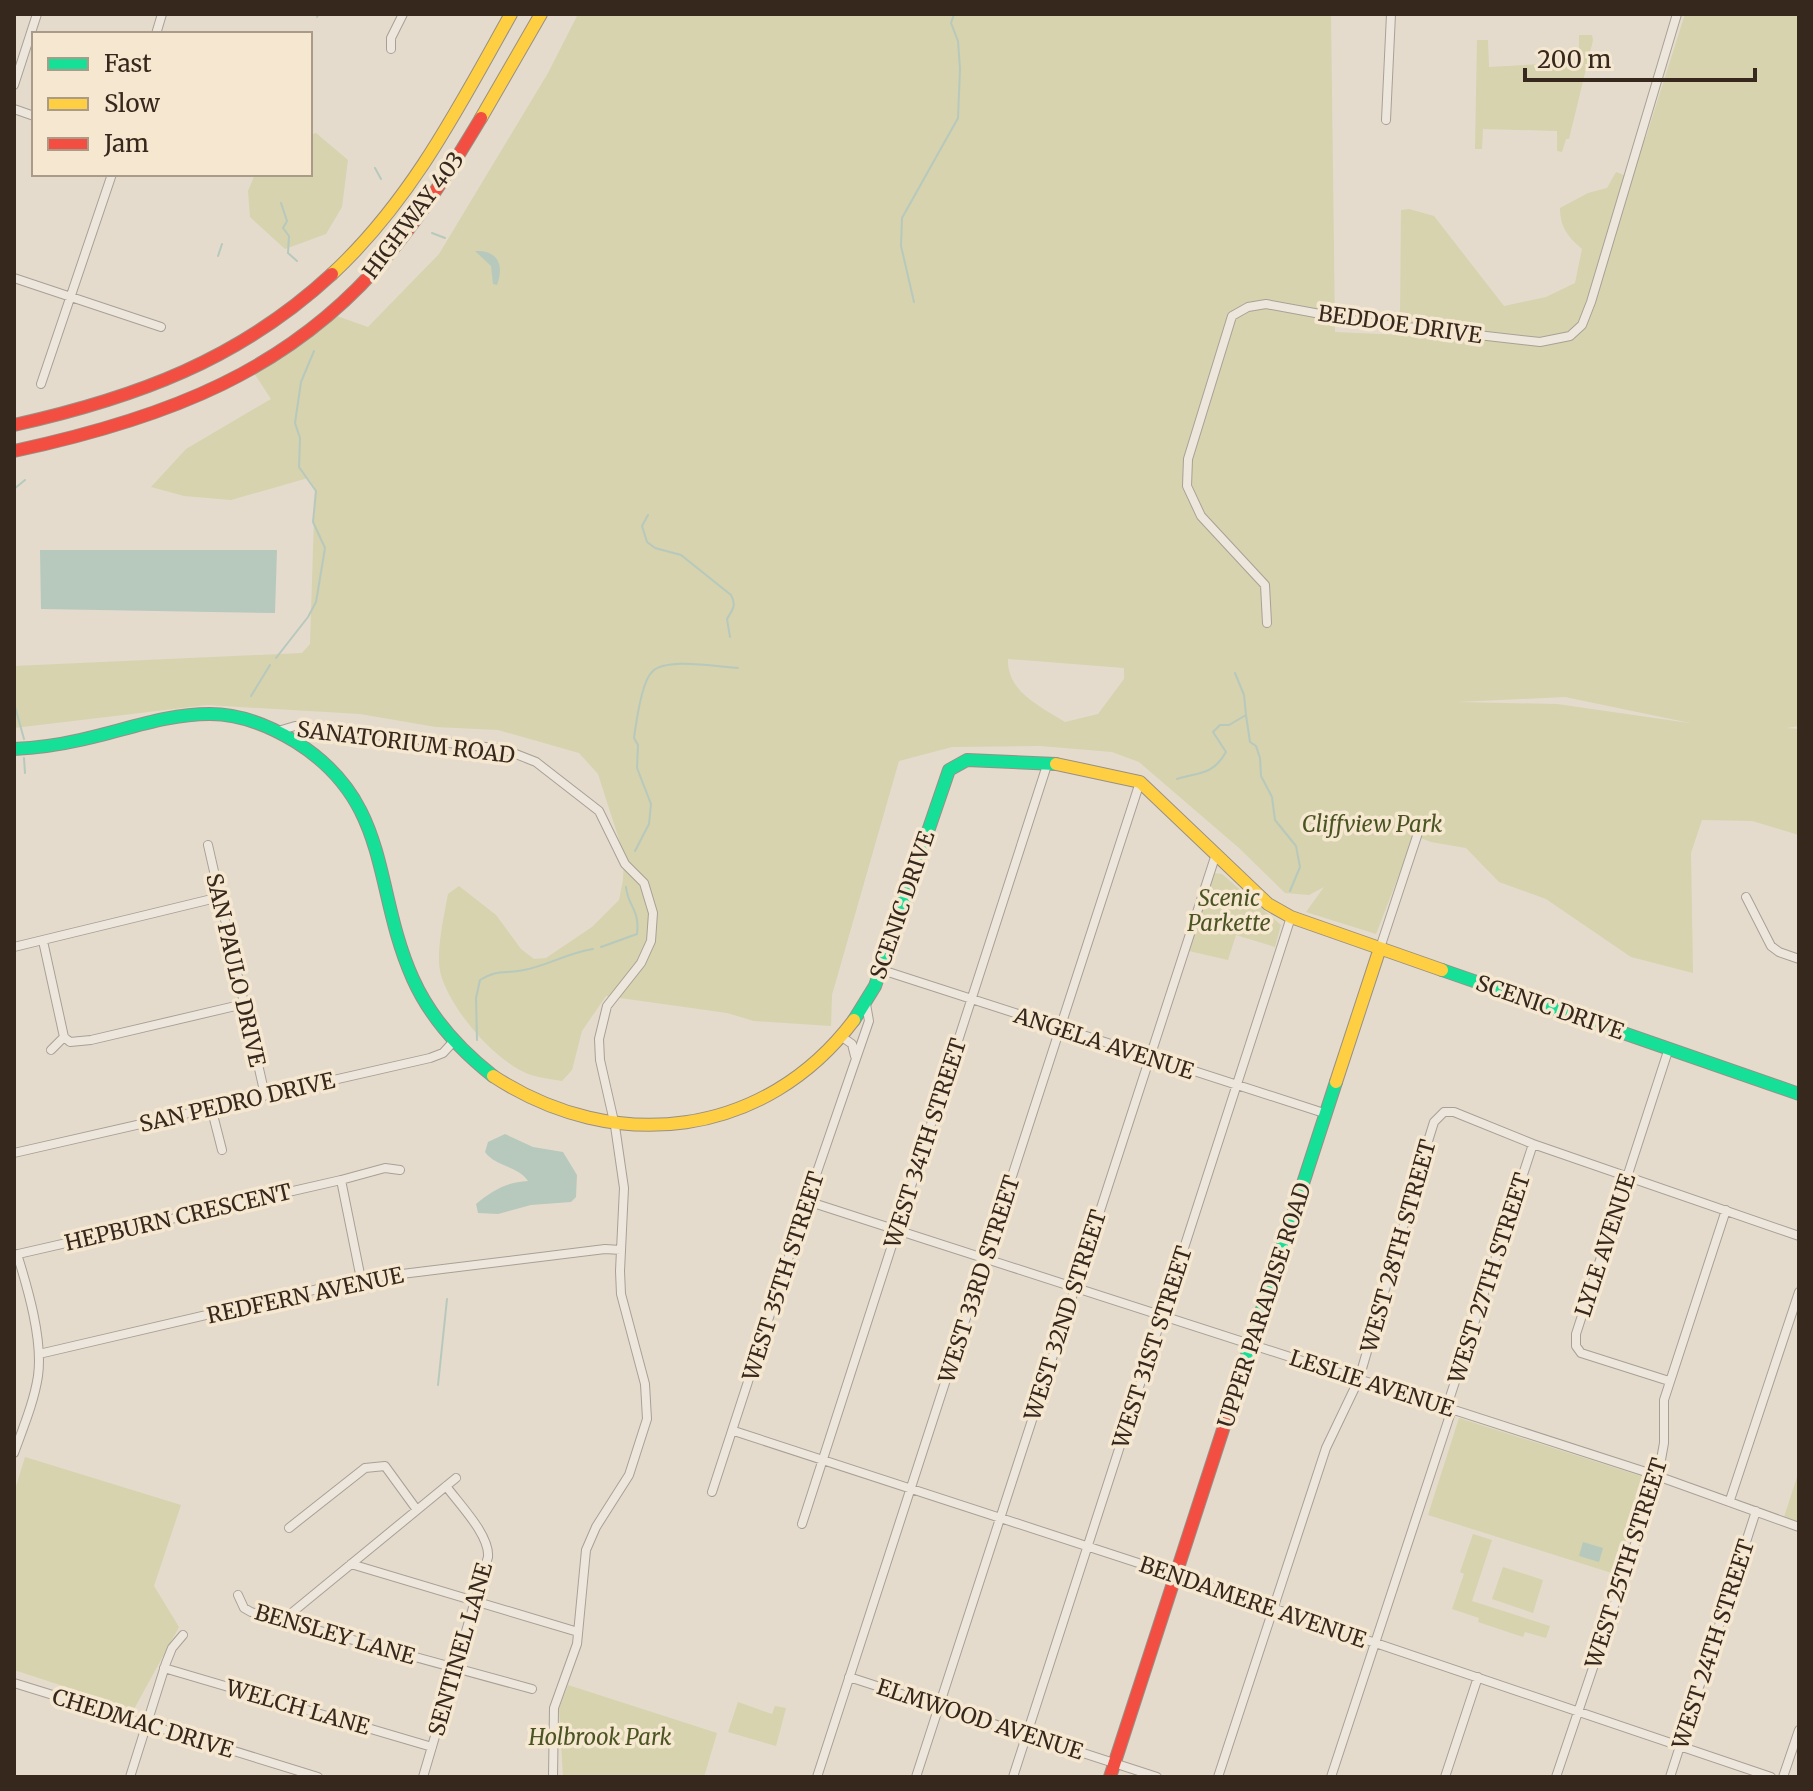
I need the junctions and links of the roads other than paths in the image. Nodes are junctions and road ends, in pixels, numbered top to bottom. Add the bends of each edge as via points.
1 (37, 14) edge
2 (403, 14) edge
3 (511, 14) edge
4 (541, 14) edge
5 (1391, 14) edge
6 (1677, 14) edge
7 (391, 49) dead end
8 (14, 85) edge
9 (1386, 120) dead end
10 (111, 176) edge
11 (14, 278) edge
12 (69, 296) junction
13 (161, 327) dead end
14 (41, 384) dead end
15 (14, 425) edge
16 (14, 451) edge
17 (1267, 623) dead end
18 (278, 731) junction
19 (14, 749) edge
20 (1048, 762) junction
21 (1140, 782) junction
22 (1418, 833) dead end
23 (208, 845) dead end
24 (1216, 854) junction
25 (220, 897) junction
26 (1746, 897) dead end
27 (1291, 917) junction
28 (43, 941) junction
29 (14, 947) edge
30 (1380, 948) junction
31 (1799, 959) edge
32 (882, 970) junction
33 (971, 999) junction
34 (244, 1004) junction
35 (866, 1004) junction
36 (1061, 1029) junction
37 (64, 1037) junction
38 (842, 1037) junction
39 (454, 1041) junction
40 (1669, 1048) junction
41 (51, 1050) dead end
42 (1149, 1057) junction
43 (855, 1061) junction
44 (1238, 1086) junction
45 (1799, 1094) edge
46 (265, 1095) junction
47 (211, 1107) junction
48 (1327, 1114) junction
49 (615, 1126) junction
50 (1533, 1144) junction
51 (222, 1150) dead end
52 (14, 1153) edge
53 (400, 1170) dead end
54 (1628, 1175) junction
55 (341, 1180) junction
56 (807, 1201) junction
57 (1726, 1210) junction
58 (898, 1230) junction
59 (1799, 1236) edge
60 (621, 1250) junction
61 (15, 1254) edge
62 (986, 1259) junction
63 (361, 1279) junction
64 (1074, 1287) junction
65 (1799, 1292) edge
66 (1161, 1316) junction
67 (1251, 1343) junction
68 (39, 1354) junction
69 (1359, 1379) junction
70 (1669, 1381) junction
71 (1450, 1409) junction
72 (734, 1431) junction
73 (14, 1453) edge
74 (823, 1459) junction
75 (1658, 1476) junction
76 (456, 1478) dead end
77 (446, 1486) junction
78 (910, 1488) junction
79 (712, 1492) dead end
80 (1730, 1500) junction
81 (417, 1510) junction
82 (1756, 1511) junction
83 (1000, 1518) junction
84 (802, 1524) dead end
85 (1799, 1527) edge
86 (289, 1528) dead end
87 (1089, 1547) junction
88 (351, 1564) junction
89 (1175, 1575) junction
90 (238, 1595) dead end
91 (475, 1601) junction
92 (1273, 1608) junction
93 (283, 1620) junction
94 (578, 1632) junction
95 (183, 1635) dead end
96 (1375, 1643) junction
97 (164, 1668) junction
98 (455, 1668) junction
99 (849, 1677) junction
100 (1478, 1677) junction
101 (14, 1683) edge
102 (532, 1689) dead end
103 (939, 1706) junction
104 (1578, 1711) junction
105 (145, 1723) junction
106 (1799, 1730) edge
107 (1027, 1735) junction
108 (432, 1747) junction
109 (1681, 1747) junction
110 (1115, 1763) junction
111 (130, 1777) edge
112 (318, 1777) edge
113 (423, 1777) edge
114 (553, 1777) edge
115 (817, 1777) edge
116 (916, 1777) edge
117 (1013, 1777) edge
118 (1110, 1777) edge
119 (1157, 1777) edge
120 (1218, 1777) edge
121 (1331, 1777) edge
122 (1445, 1777) edge
123 (1556, 1777) edge
124 (1670, 1777) edge
125 (1771, 1777) edge
126 (1783, 1777) edge

1 - 8 street
2 - 7 street
3 - 15 main road, HIGHWAY 403 via 427,159 388,214 307,298 194,370 154,388
4 - 16 main road, HIGHWAY 403 via 460,153 361,285 237,377 169,410
5 - 9 street
6 - 17 street, BEDDOE DRIVE via 1591,302 1582,325 1570,336 1540,342 1364,322 1266,304 1232,316 1188,459 1187,486 1201,516 1265,585
10 - 12 street
11 - 12 street
12 - 13 street
12 - 14 street
18 - 19 main road, SCENIC DRIVE via 231,716 179,714
18 - 39 main road, SCENIC DRIVE via 326,765 362,808 375,836 404,956 421,995
18 - 49 street, SANATORIUM ROAD via 295,726 503,749 536,762 599,811 621,857 644,883 653,913 651,941 641,963 607,1006 602,1021 600,1060
20 - 21 main road, SCENIC DRIVE
20 - 32 main road, SCENIC DRIVE via 967,760 949,770
20 - 33 street, WEST 34TH STREET
21 - 24 main road, SCENIC DRIVE
21 - 36 street, WEST 33RD STREET
22 - 30 street, UPPER PARADISE ROAD
23 - 25 street, SAN PAULO DRIVE
24 - 27 main road, SCENIC DRIVE via 1268,904
24 - 42 street, WEST 32ND STREET
25 - 28 street
25 - 34 street, SAN PAULO DRIVE
26 - 31 street via 1771,946
27 - 30 main road, SCENIC DRIVE
27 - 44 street, WEST 31ST STREET
28 - 29 street
28 - 37 street
30 - 40 main road, SCENIC DRIVE
30 - 48 main road, UPPER PARADISE ROAD
32 - 33 street, ANGELA AVENUE
32 - 35 main road, SCENIC DRIVE
33 - 36 street, ANGELA AVENUE
33 - 58 street, WEST 34TH STREET
34 - 37 street via 78,1043
34 - 46 street, SAN PAULO DRIVE
35 - 38 main road, SCENIC DRIVE
35 - 43 street, WEST 35TH STREET via 869,1021
36 - 42 street, ANGELA AVENUE
36 - 62 street, WEST 33RD STREET
37 - 41 street
38 - 43 street via 852,1044
38 - 49 main road, SCENIC DRIVE via 793,1081 733,1112 672,1125
39 - 46 street, SAN PEDRO DRIVE via 430,1058
39 - 49 main road, SCENIC DRIVE via 523,1095
40 - 45 main road, SCENIC DRIVE
40 - 54 street, LYLE AVENUE
42 - 44 street, ANGELA AVENUE
42 - 64 street, WEST 32ND STREET
43 - 56 street, WEST 35TH STREET
44 - 48 street, ANGELA AVENUE
44 - 66 street, WEST 31ST STREET
46 - 47 street, SAN PEDRO DRIVE
47 - 51 street
47 - 52 street, SAN PEDRO DRIVE
48 - 67 main road, UPPER PARADISE ROAD
49 - 60 street, SANATORIUM ROAD via 624,1188
50 - 54 street
50 - 69 street, WEST 28TH STREET via 1454,1112 1444,1112 1434,1122
50 - 71 street, WEST 27TH STREET
53 - 55 street, HEPBURN CRESCENT via 385,1168
54 - 57 street
54 - 70 street, LYLE AVENUE via 1576,1346 1581,1353
55 - 61 street, HEPBURN CRESCENT
55 - 63 street
56 - 58 street, LESLIE AVENUE
56 - 72 street, WEST 35TH STREET
57 - 59 street
57 - 70 street, WEST 25TH STREET
58 - 62 street, LESLIE AVENUE
58 - 74 street, WEST 34TH STREET
60 - 63 street, REDFERN AVENUE
60 - 94 street, SANATORIUM ROAD via 621,1294 645,1384 647,1419 629,1475 586,1550
61 - 68 street
62 - 64 street, LESLIE AVENUE
62 - 78 street, WEST 33RD STREET
63 - 68 street, REDFERN AVENUE
64 - 66 street, LESLIE AVENUE
64 - 83 street, WEST 32ND STREET
65 - 80 street
66 - 67 street, LESLIE AVENUE
66 - 87 street, WEST 31ST STREET
67 - 69 street, LESLIE AVENUE
67 - 89 main road, UPPER PARADISE ROAD
68 - 73 street via 33,1396
69 - 71 street, LESLIE AVENUE
69 - 92 street, WEST 28TH STREET via 1326,1448
70 - 75 street, WEST 25TH STREET
71 - 75 street, LESLIE AVENUE
71 - 96 street, WEST 27TH STREET
72 - 74 street, BENDAMERE AVENUE
72 - 79 street, WEST 35TH STREET
74 - 78 street, BENDAMERE AVENUE
74 - 84 street, WEST 34TH STREET
75 - 80 street, LESLIE AVENUE
75 - 104 street, WEST 25TH STREET
76 - 77 street
77 - 81 street
77 - 91 street, SENTINEL LANE via 489,1547
78 - 83 street, BENDAMERE AVENUE
78 - 99 street, WEST 33RD STREET
80 - 82 street, LESLIE AVENUE
81 - 86 street via 385,1466 375,1465
81 - 88 street
82 - 85 street, LESLIE AVENUE
82 - 109 street, WEST 24TH STREET
83 - 87 street, BENDAMERE AVENUE
83 - 103 street, WEST 32ND STREET
87 - 89 street, BENDAMERE AVENUE
87 - 107 street, WEST 31ST STREET
88 - 91 street
88 - 93 street
89 - 92 street, BENDAMERE AVENUE
89 - 110 main road, UPPER PARADISE ROAD
90 - 93 street, BENSLEY LANE via 251,1612
91 - 94 street
91 - 98 street, SENTINEL LANE
92 - 96 street, BENDAMERE AVENUE
92 - 120 street, WEST 28TH STREET
93 - 98 street, BENSLEY LANE
94 - 114 street, SANATORIUM ROAD via 574,1658 554,1708
95 - 97 street
96 - 100 street, BENDAMERE AVENUE
96 - 121 street, WEST 27TH STREET
97 - 105 street
97 - 108 street, WELCH LANE
98 - 102 street, BENSLEY LANE
98 - 108 street, SENTINEL LANE
99 - 103 street, ELMWOOD AVENUE
99 - 115 street, WEST 33RD STREET
100 - 104 street, BENDAMERE AVENUE
100 - 122 street
101 - 105 street, CHEDMAC DRIVE
103 - 107 street, ELMWOOD AVENUE
103 - 116 street, WEST 32ND STREET
104 - 109 street, BENDAMERE AVENUE
104 - 123 street, WEST 25TH STREET
105 - 111 street
105 - 112 street, CHEDMAC DRIVE
106 - 126 street
107 - 110 street, ELMWOOD AVENUE
107 - 117 street, WEST 31ST STREET
108 - 113 street, SENTINEL LANE
109 - 124 street, WEST 24TH STREET
109 - 125 street, BENDAMERE AVENUE
110 - 118 main road, UPPER PARADISE ROAD
110 - 119 street, ELMWOOD AVENUE

